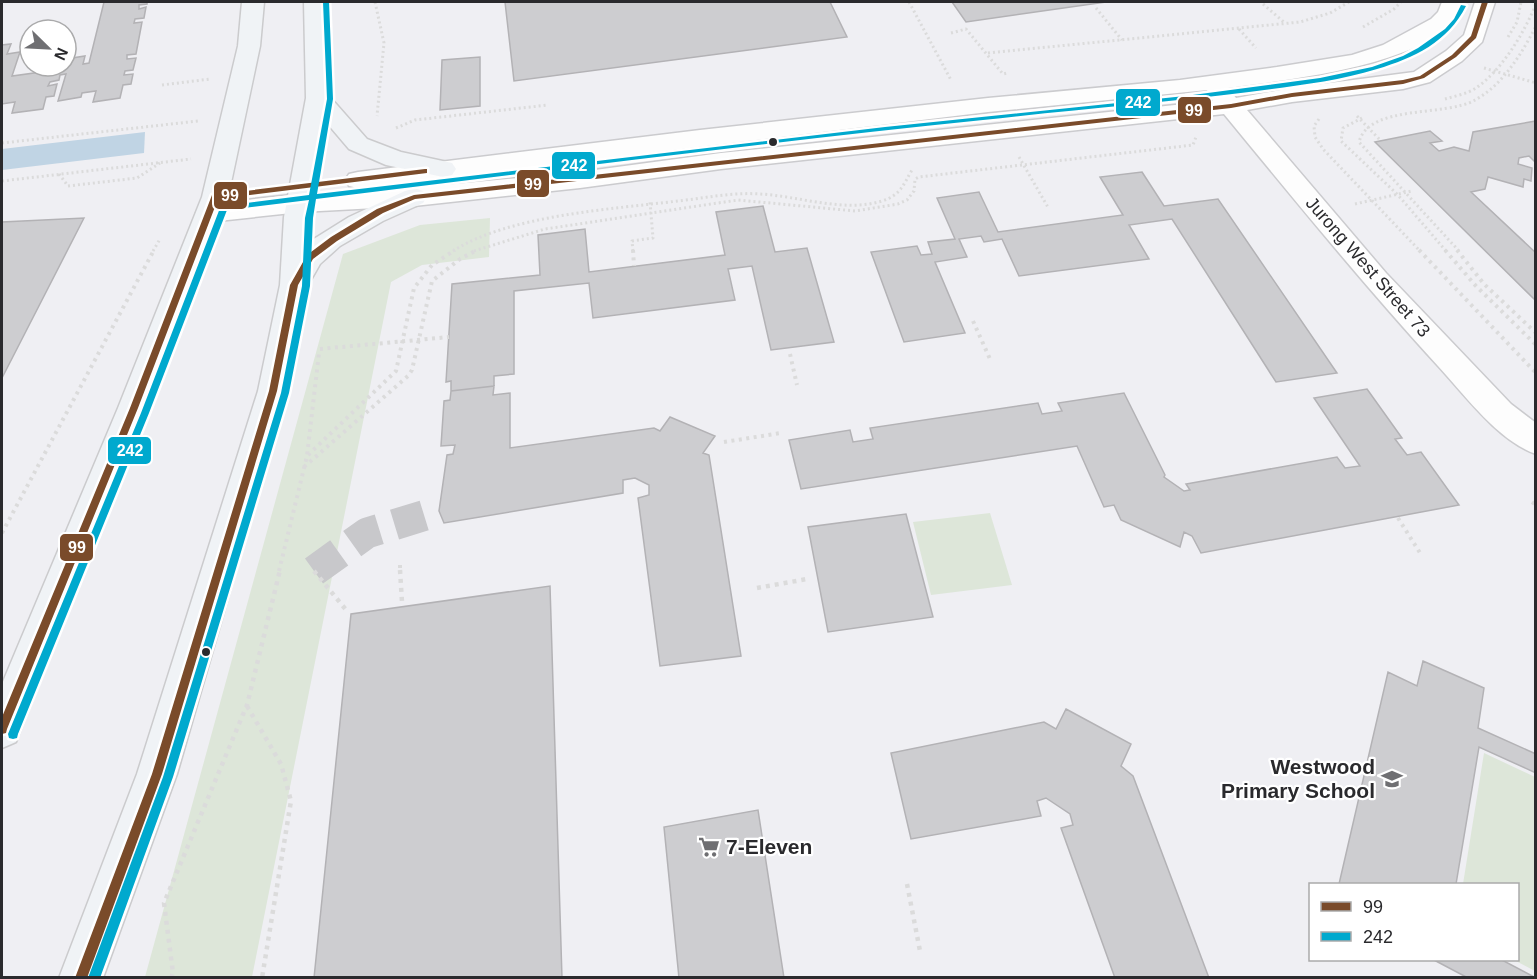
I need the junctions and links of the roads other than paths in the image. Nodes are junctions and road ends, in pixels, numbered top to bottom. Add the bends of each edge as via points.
1 (253, 2) edge
2 (314, 2) edge
3 (1452, 2) edge
4 (1485, 2) edge
5 (1211, 83) junction
6 (318, 98) junction
7 (988, 105) junction
8 (1231, 106) junction
9 (999, 131) junction
10 (442, 169) junction
11 (302, 195) junction
12 (414, 197) junction
13 (212, 205) junction
14 (294, 285) junction
15 (1536, 441) edge
16 (2, 729) edge
17 (81, 978) edge

1 - 13 main road via 249,46
2 - 6 main road
3 - 5 street via 1439,24 1391,50 1356,61
4 - 8 street via 1474,37 1454,56 1422,76
5 - 7 street
5 - 8 street, Jurong West Street 73
6 - 10 main road via 358,144 395,159
6 - 11 main road
7 - 9 street
7 - 10 street
8 - 9 street
8 - 15 street, Jurong West Street 73 via 1376,279 1500,413
9 - 12 street
10 - 11 street
11 - 12 street
11 - 13 street
11 - 14 main road via 297,217
12 - 14 main road via 380,211 334,239 310,257
13 - 16 main road via 134,408
14 - 17 main road via 273,391 156,774

